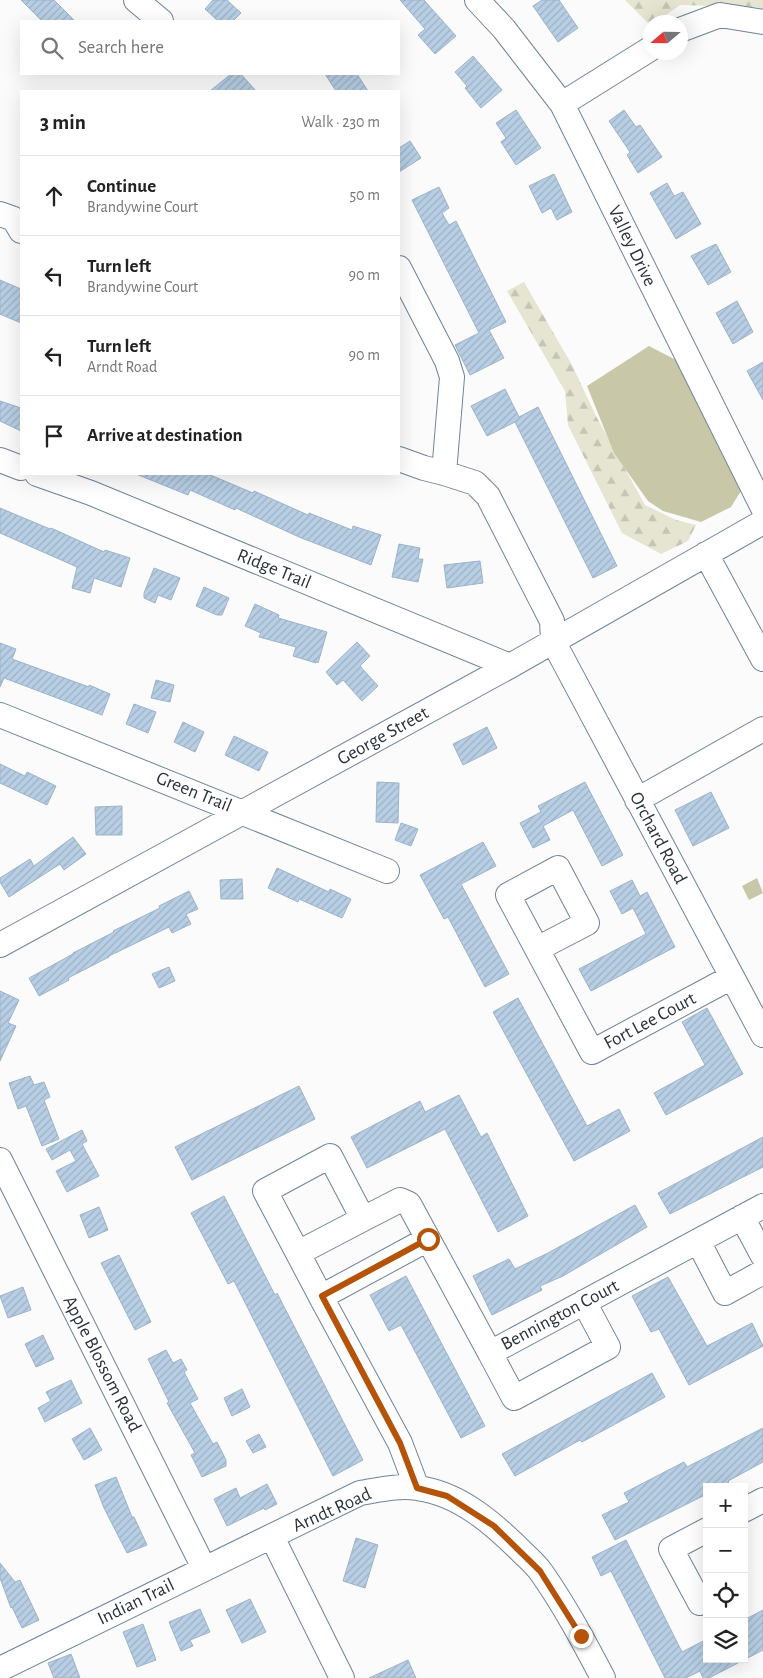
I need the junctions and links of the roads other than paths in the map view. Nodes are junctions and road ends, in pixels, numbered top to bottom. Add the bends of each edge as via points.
1 (136, 0) edge
2 (477, 0) edge
3 (160, 20) edge
4 (763, 22) edge
5 (688, 27) edge
6 (643, 53) edge
7 (562, 104) junction
8 (400, 270) edge
9 (400, 458) edge
10 (0, 460) edge
11 (20, 468) edge
12 (444, 473) junction
13 (40, 475) edge
14 (763, 508) edge
15 (763, 522) edge
16 (706, 554) junction
17 (553, 641) junction
18 (763, 659) edge
19 (510, 666) junction
20 (0, 715) edge
21 (763, 729) edge
22 (637, 800) junction
23 (244, 812) junction
24 (387, 871) dead end
25 (0, 945) edge
26 (537, 949) dead end
27 (732, 977) junction
28 (763, 1035) edge
29 (0, 1160) edge
30 (763, 1206) edge
31 (742, 1217) junction
32 (363, 1218) junction
33 (428, 1239) junction
34 (698, 1241) junction
35 (298, 1253) junction
36 (763, 1256) edge
37 (763, 1272) edge
38 (322, 1296) junction
39 (584, 1302) junction
40 (490, 1353) junction
41 (417, 1488) junction
42 (763, 1500) edge
43 (748, 1508) edge
44 (703, 1532) edge
45 (272, 1537) junction
46 (204, 1568) junction
47 (703, 1601) edge
48 (0, 1668) edge
49 (342, 1678) edge
50 (603, 1678) edge

1 - 3 street
2 - 7 street, Valley Drive via 504,29
4 - 5 street via 720,15
6 - 7 street
7 - 14 street, Valley Drive
8 - 12 street via 452,377
9 - 12 street
10 - 11 street
12 - 17 street via 475,483 488,496 552,621
13 - 19 street, Ridge Trail via 91,493
15 - 16 street, George Street
16 - 17 street, George Street
16 - 18 street
17 - 19 street, George Street
17 - 22 street, Orchard Road
19 - 23 street, George Street
20 - 23 street, Green Trail
21 - 22 street
22 - 27 street, Orchard Road
23 - 24 street, Green Trail
23 - 25 street, George Street
26 - 27 street, Fort Lee Court via 592,1052
27 - 28 street, Orchard Road
29 - 46 street, Apple Blossom Road
30 - 31 street, Bennington Court
31 - 34 street, Bennington Court
31 - 36 street
32 - 33 street, Bennington Court via 400,1200 409,1204
32 - 35 street, Bennington Court
32 - 35 street via 330,1156 265,1191
33 - 38 street
33 - 40 street, Bennington Court
34 - 37 street via 726,1293
34 - 39 street, Bennington Court
35 - 38 street
38 - 41 street via 400,1443
39 - 40 street, Bennington Court
39 - 40 street via 608,1347 531,1389 514,1398
41 - 45 street, Arndt Road via 385,1488 360,1494
41 - 50 street, Arndt Road via 447,1496 470,1509 494,1526 540,1571
42 - 43 street
44 - 47 street via 671,1549 700,1603
45 - 46 street, Indian Trail
45 - 49 street
46 - 48 street, Indian Trail

